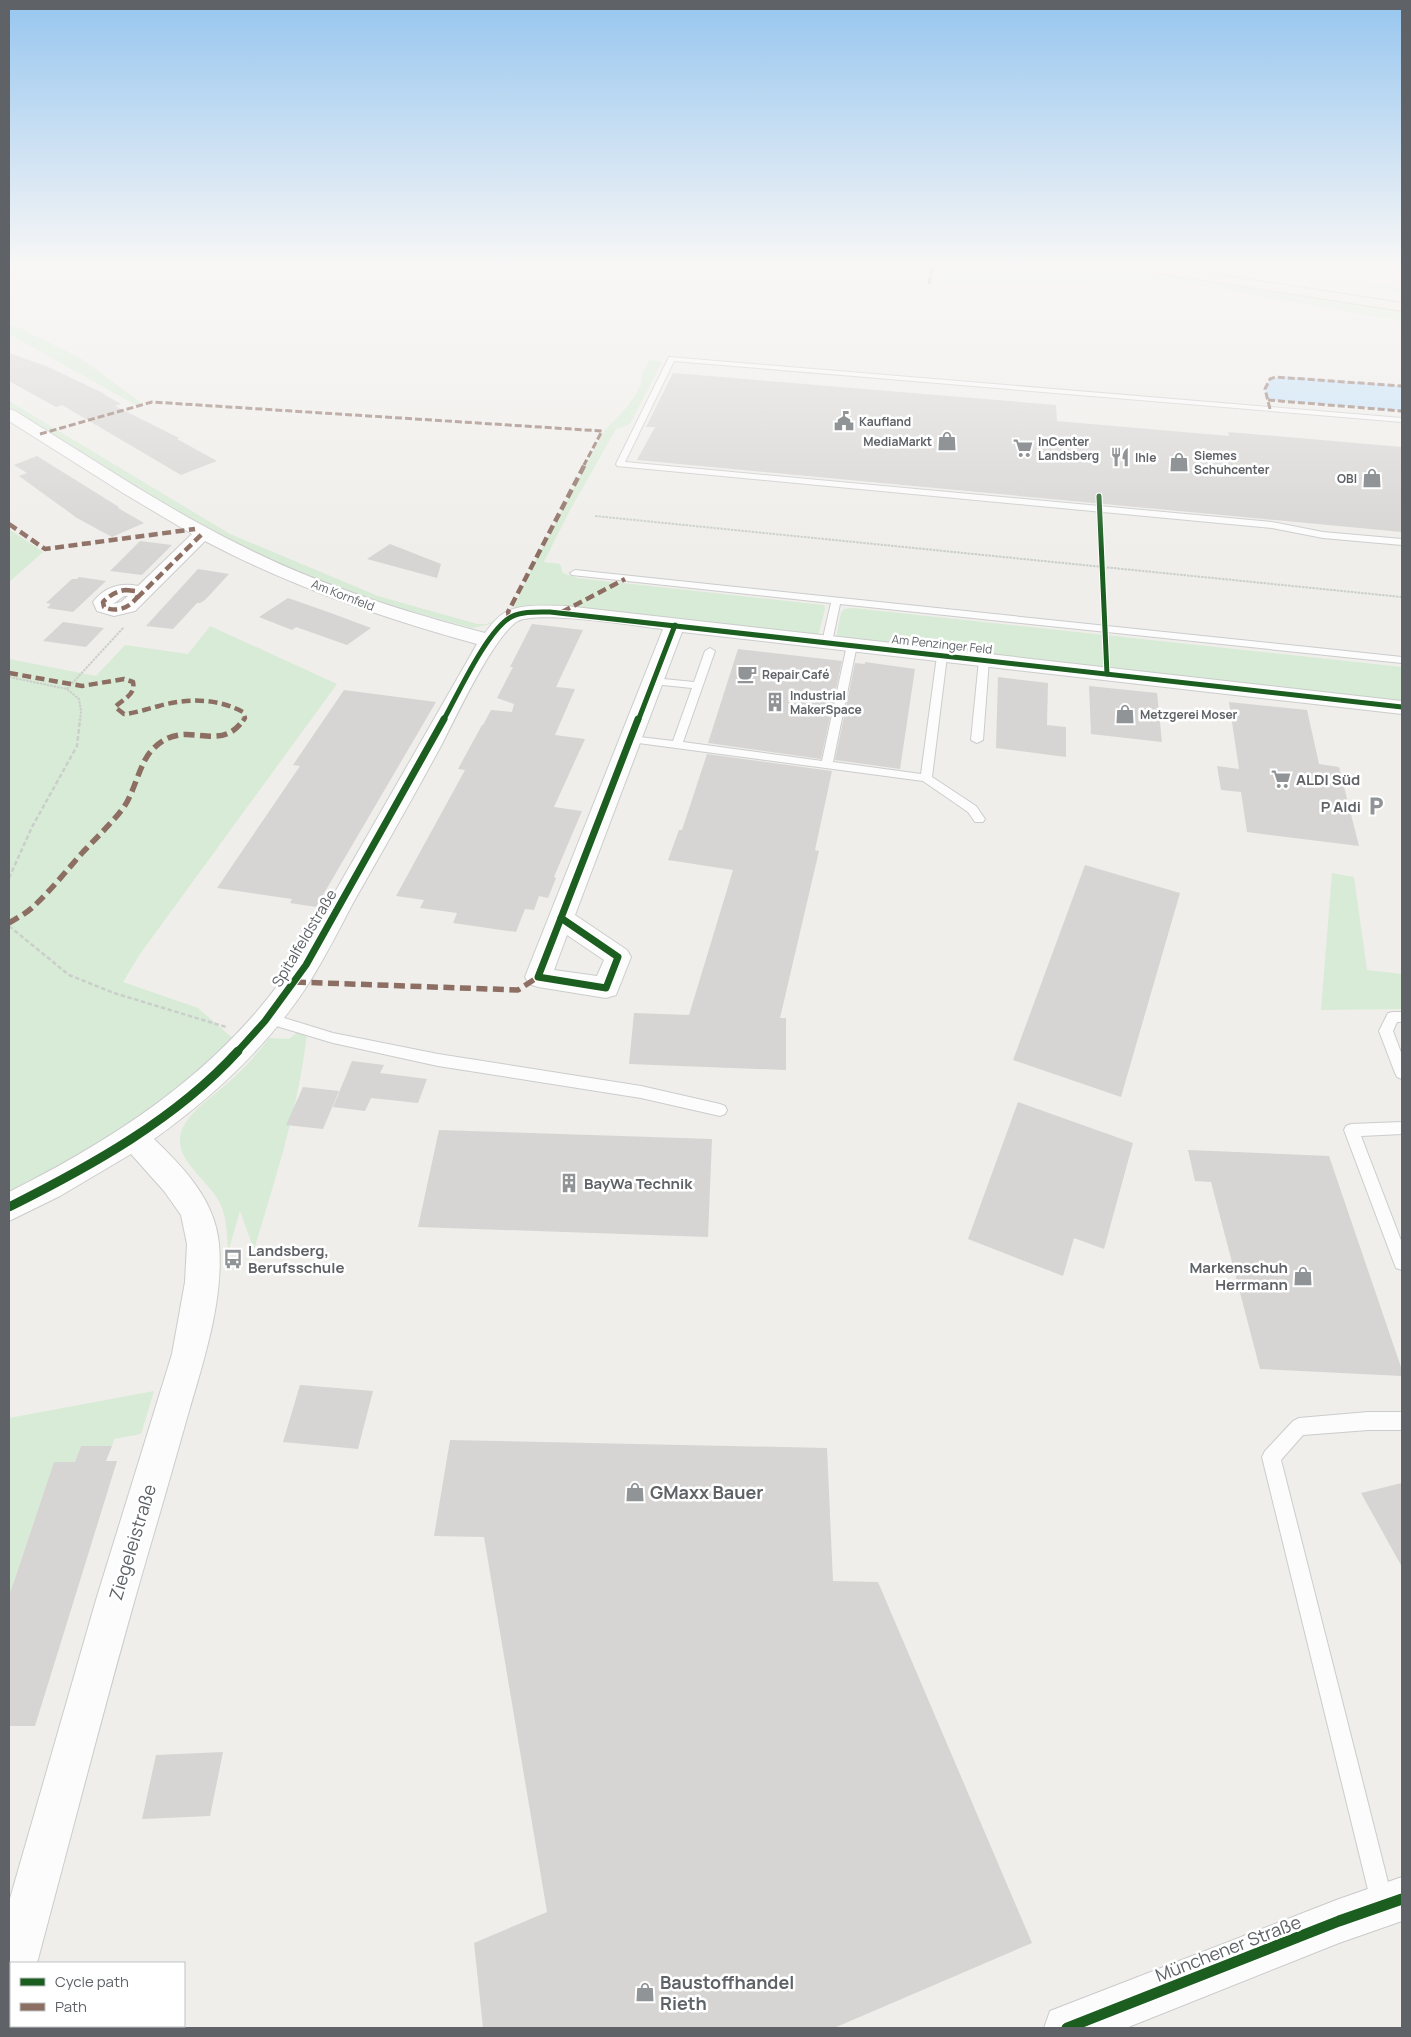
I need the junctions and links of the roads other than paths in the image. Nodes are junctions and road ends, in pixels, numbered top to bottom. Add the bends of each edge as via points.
1 (670, 362) edge
2 (708, 362) edge
3 (9, 414) edge
4 (1402, 420) edge
5 (17, 427) edge
6 (203, 533) junction
7 (1402, 542) edge
8 (574, 573) dead end
9 (836, 601) junction
10 (130, 603) road end
11 (675, 626) junction
12 (490, 641) junction
13 (827, 642) junction
14 (852, 645) junction
15 (710, 651) dead end
16 (942, 656) junction
17 (984, 660) junction
18 (1402, 660) edge
19 (654, 681) junction
20 (698, 686) junction
21 (1402, 707) edge
22 (631, 739) junction
23 (977, 740) dead end
24 (677, 745) junction
25 (827, 766) junction
26 (926, 778) junction
27 (979, 819) dead end
28 (561, 918) dead end
29 (1402, 1016) edge
30 (260, 1026) junction
31 (1402, 1073) edge
32 (720, 1110) dead end
33 (1402, 1128) edge
34 (134, 1138) junction
35 (9, 1207) edge
36 (1402, 1264) edge
37 (1402, 1421) edge
38 (1393, 1903) edge
39 (14, 1962) edge
40 (1067, 2028) edge

1 - 7 lane via 620,464 1272,525 1323,535
2 - 4 lane
3 - 5 street, Am Kornfeld
5 - 6 street, Am Kornfeld
6 - 10 street
6 - 12 street, Am Kornfeld via 316,585 435,626
8 - 9 lane
9 - 13 lane
9 - 18 lane
11 - 12 street, Am Penzinger Feld via 581,614 524,612 509,618
11 - 13 street, Am Penzinger Feld
11 - 19 street
12 - 30 street, Spitalfeldstraße via 295,982
13 - 14 street, Am Penzinger Feld
14 - 16 street, Am Penzinger Feld
14 - 25 lane
15 - 20 lane
16 - 17 street, Am Penzinger Feld
16 - 26 lane
17 - 21 street, Am Penzinger Feld
17 - 23 lane
19 - 20 lane
19 - 22 street
20 - 24 lane
22 - 24 lane
22 - 28 street
24 - 25 lane
25 - 26 lane
26 - 27 lane via 972,809
29 - 31 lane via 1393,1017 1386,1031
30 - 32 lane via 438,1060 641,1092
30 - 34 street, Spitalfeldstraße via 178,1106
33 - 36 lane via 1351,1130
34 - 35 street, Spitalfeldstraße
34 - 39 street, Ziegeleistraße via 195,1211 202,1235 203,1259 196,1317 189,1354 115,1600
37 - 38 lane via 1299,1427 1271,1457
38 - 40 street, Münchener Straße

